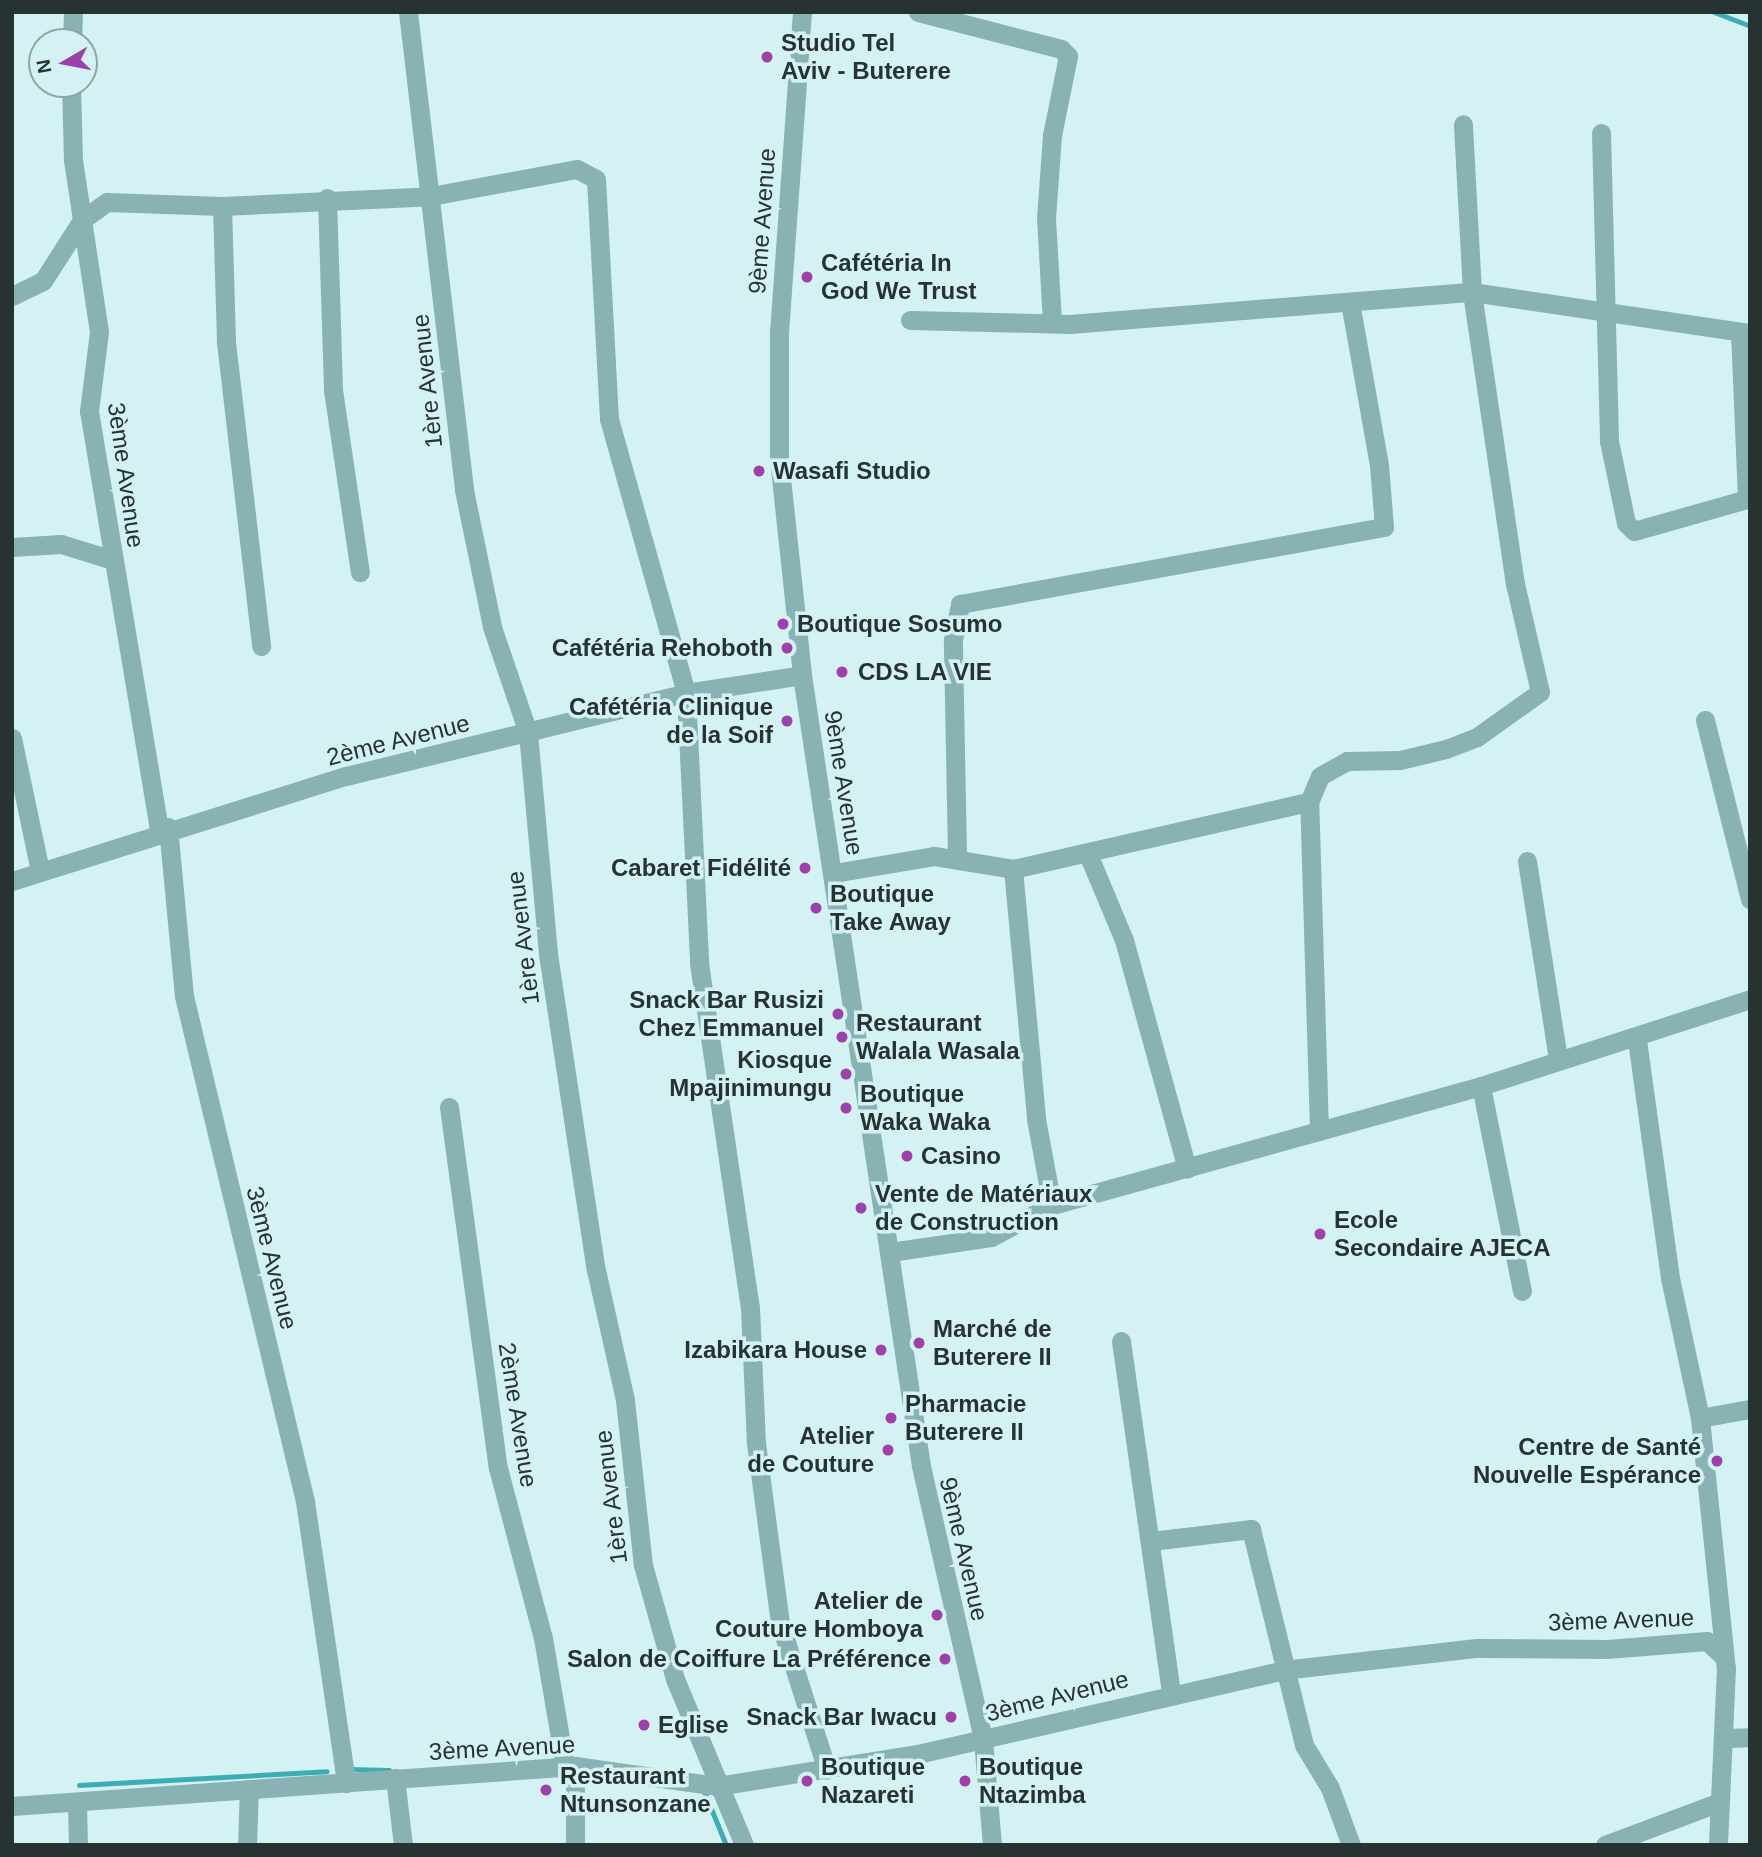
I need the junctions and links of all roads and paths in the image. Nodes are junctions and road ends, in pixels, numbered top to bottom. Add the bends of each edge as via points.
1 (408, 12) edge
2 (802, 12) edge
3 (919, 12) edge
4 (72, 98) edge
5 (1464, 124) dead end
6 (1601, 133) dead end
7 (431, 196) junction
8 (327, 198) junction
9 (222, 206) junction
10 (82, 220) junction
11 (1472, 292) junction
12 (12, 296) edge
13 (1350, 303) junction
14 (1604, 311) junction
15 (911, 320) dead end
16 (1052, 323) junction
17 (1745, 333) edge
18 (12, 547) edge
19 (113, 560) junction
20 (360, 572) dead end
21 (261, 646) dead end
22 (802, 675) junction
23 (686, 693) junction
24 (1706, 720) dead end
25 (528, 733) junction
26 (12, 738) edge
27 (1308, 802) junction
28 (163, 828) junction
29 (1088, 855) junction
30 (957, 856) junction
31 (1527, 861) dead end
32 (1013, 869) junction
33 (40, 871) junction
34 (834, 873) junction
35 (12, 881) edge
36 (1750, 899) edge
37 (1750, 999) edge
38 (1637, 1040) junction
39 (1558, 1060) junction
40 (1481, 1086) junction
41 (449, 1107) dead end
42 (1319, 1131) junction
43 (1187, 1168) junction
44 (1052, 1205) junction
45 (890, 1252) junction
46 (1522, 1292) dead end
47 (1121, 1341) dead end
48 (1750, 1409) edge
49 (1700, 1418) junction
50 (1151, 1541) junction
51 (1724, 1657) junction
52 (1283, 1670) junction
53 (1171, 1694) junction
54 (1750, 1737) edge
55 (1726, 1738) junction
56 (983, 1740) junction
57 (570, 1767) junction
58 (827, 1770) junction
59 (395, 1778) junction
60 (346, 1783) junction
61 (717, 1786) junction
62 (249, 1789) junction
63 (1717, 1803) junction
64 (77, 1805) junction
65 (12, 1806) edge
66 (78, 1845) edge
67 (247, 1845) edge
68 (403, 1845) edge
69 (575, 1845) edge
70 (744, 1845) edge
71 (992, 1845) edge
72 (1352, 1845) edge
73 (1605, 1845) edge
74 (1718, 1845) edge

1 - 7 street, 1ère Avenue
2 - 22 street, 9ème Avenue via 777,392
3 - 16 street via 1061,49 1068,56 1052,135 1046,218
4 - 10 street, 3ème Avenue
5 - 11 street
6 - 14 street
7 - 8 street
7 - 23 street via 577,169 596,179 608,419
7 - 25 street, 1ère Avenue via 464,490 492,627
8 - 9 street
8 - 20 street via 333,390
9 - 10 street via 107,202
9 - 21 street via 226,342
10 - 12 street via 43,281
10 - 19 street, 3ème Avenue via 99,341 89,411
11 - 13 street
11 - 14 street
11 - 27 street via 1515,584 1540,692 1477,737 1446,749 1333,766
13 - 16 street
13 - 30 street via 1380,465 1384,527 960,604 952,677
14 - 17 street
14 - 17 street via 1609,441 1626,523 1634,531 1748,499
15 - 16 street
18 - 19 street via 61,544
19 - 28 street, 3ème Avenue
22 - 23 street, 2ème Avenue
22 - 34 street, 9ème Avenue
23 - 25 street, 2ème Avenue
23 - 58 street via 699,963 750,1307 756,1443 770,1555 786,1655
24 - 36 street
25 - 28 street, 2ème Avenue
25 - 61 street, 1ère Avenue via 550,967 596,1270 625,1400 643,1565 674,1679
26 - 33 street
27 - 29 street
27 - 42 street
28 - 33 street, 2ème Avenue
28 - 60 street, 3ème Avenue via 184,996 305,1501
29 - 32 street
29 - 43 street via 1125,940
30 - 32 street
30 - 34 street
31 - 39 street
32 - 44 street via 1036,1119
33 - 35 street, 2ème Avenue
34 - 45 street, 9ème Avenue
37 - 38 street
38 - 39 street
38 - 49 street via 1670,1278
39 - 40 street
40 - 42 street
40 - 46 street
41 - 57 street, 2ème Avenue via 498,1468 543,1638
42 - 43 street
43 - 44 street
44 - 45 street via 991,1237
45 - 56 street, 9ème Avenue via 920,1466
47 - 50 street
48 - 49 street
49 - 51 street
50 - 52 street via 1251,1529
50 - 53 street
51 - 52 street, 3ème Avenue via 1707,1641 1607,1649 1477,1648
51 - 55 street
52 - 53 street, 3ème Avenue
52 - 72 street via 1304,1745 1335,1799
53 - 56 street, 3ème Avenue
54 - 55 street
55 - 63 street
56 - 58 street, 3ème Avenue
56 - 71 street, 9ème Avenue
57 - 59 street, 3ème Avenue
57 - 61 street, 3ème Avenue
57 - 69 street, 2ème Avenue
58 - 61 street, 3ème Avenue
59 - 60 street, 3ème Avenue
59 - 68 street, 3ème Avenue
60 - 62 street, 3ème Avenue
61 - 70 street, 1ère Avenue
62 - 64 street, 3ème Avenue
62 - 67 street
63 - 73 street
63 - 74 street
64 - 65 street, 3ème Avenue
64 - 66 street

